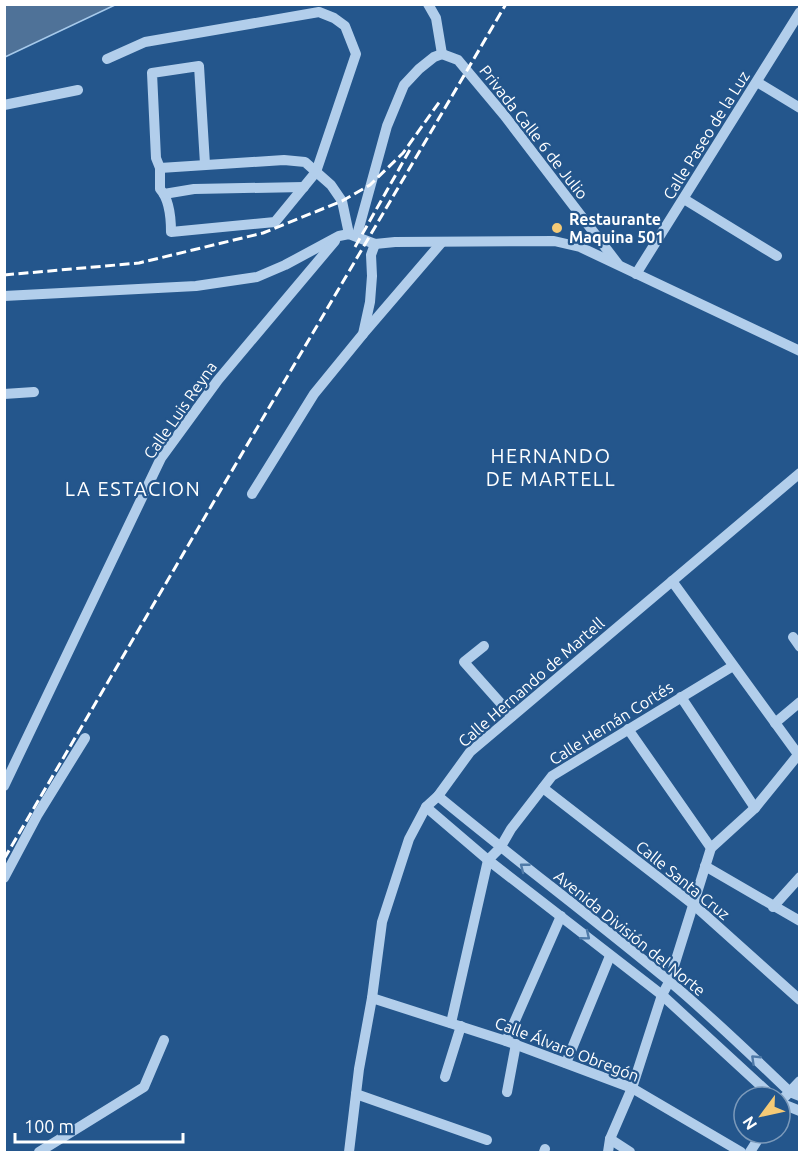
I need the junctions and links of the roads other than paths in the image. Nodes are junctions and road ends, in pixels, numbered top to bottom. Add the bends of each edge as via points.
1 (428, 4) edge
2 (800, 12) edge
3 (442, 54) junction
4 (107, 59) dead end
5 (757, 82) junction
6 (78, 90) dead end
7 (4, 105) edge
8 (800, 108) edge
9 (205, 164) junction
10 (160, 168) junction
11 (316, 172) junction
12 (304, 188) junction
13 (164, 194) junction
14 (684, 199) junction
15 (348, 235) junction
16 (442, 242) junction
17 (375, 244) junction
18 (777, 256) dead end
19 (618, 264) junction
20 (636, 274) junction
21 (4, 296) edge
22 (363, 334) junction
23 (800, 351) edge
24 (34, 392) dead end
25 (4, 394) edge
26 (798, 478) edge
27 (252, 494) dead end
28 (672, 581) junction
29 (793, 637) dead end
30 (484, 646) dead end
31 (800, 647) edge
32 (733, 666) junction
33 (681, 698) junction
34 (800, 702) edge
35 (512, 716) junction
36 (774, 723) junction
37 (628, 729) junction
38 (86, 738) dead end
39 (799, 756) edge
40 (4, 786) edge
41 (543, 788) junction
42 (438, 796) junction
43 (426, 807) junction
44 (755, 808) junction
45 (500, 848) junction
46 (711, 848) junction
47 (488, 860) junction
48 (705, 866) junction
49 (800, 877) edge
50 (4, 878) edge
51 (694, 905) junction
52 (773, 907) junction
53 (561, 916) junction
54 (800, 921) edge
55 (610, 956) junction
56 (669, 982) junction
57 (662, 995) junction
58 (372, 998) junction
59 (800, 1000) edge
60 (456, 1024) junction
61 (164, 1040) dead end
62 (511, 1043) junction
63 (566, 1063) junction
64 (445, 1077) dead end
65 (800, 1080) edge
66 (760, 1085) edge
67 (632, 1088) junction
68 (507, 1092) dead end
69 (356, 1094) junction
70 (795, 1094) edge
71 (610, 1139) junction
72 (487, 1140) dead end
73 (39, 1152) edge
74 (350, 1152) edge
75 (608, 1152) edge
76 (630, 1152) edge
77 (741, 1152) edge

1 - 3 street via 436,18
2 - 5 street, Calle Paseo de la Luz
3 - 15 street, Calle Luis Reyna via 404,85
3 - 19 street, Privada Calle 6 de Julio via 458,60
4 - 11 street via 145,42 319,12 334,18 345,26 356,54
5 - 8 street
5 - 14 street, Calle Paseo de la Luz
6 - 7 street
9 - 10 street
9 - 10 street via 199,66 152,73 156,158
9 - 11 street via 284,160 305,162
10 - 13 street via 160,189
11 - 12 street
11 - 15 street via 342,201
12 - 13 street via 194,189
12 - 13 street via 275,222 171,232 171,215
14 - 18 street
14 - 20 street, Calle Paseo de la Luz
15 - 17 street
15 - 21 street via 257,277 196,286
15 - 40 street, Calle Luis Reyna via 218,380 161,458
16 - 17 street
16 - 19 street via 554,241 580,247
16 - 22 street
17 - 22 street
19 - 20 street
20 - 23 street
22 - 27 street via 314,394
24 - 25 street
26 - 28 street, Calle Hernando de Martell
28 - 32 street
28 - 35 street, Calle Hernando de Martell
29 - 31 street
30 - 35 street via 464,662
32 - 33 street, Calle Hernán Cortés
32 - 36 street
33 - 37 street, Calle Hernán Cortés
33 - 44 street
34 - 36 street
35 - 42 street, Calle Hernando de Martell via 470,752
36 - 39 street
37 - 41 street, Calle Hernán Cortés via 552,776
37 - 46 street
38 - 50 street via 38,814
39 - 44 street
41 - 45 street, Calle Hernán Cortés
41 - 51 street, Calle Santa Cruz
42 - 43 street, Calle Hernando de Martell
42 - 45 street, Avenida División del Norte
43 - 47 street, Avenida División del Norte
43 - 58 street, Calle Hernando de Martell via 410,839 381,922
44 - 46 street
45 - 47 street, Calle Hernán Cortés
56 -> 45 street, Avenida División del Norte
46 - 48 street
47 - 53 street, Avenida División del Norte
47 - 60 street
48 - 51 street
48 - 52 street
49 - 52 street
51 - 56 street
51 - 59 street, Calle Santa Cruz
52 - 54 street
53 -> 55 street, Avenida División del Norte
53 - 62 street
55 - 57 street, Avenida División del Norte
55 - 63 street
56 - 57 street
70 -> 56 street, Avenida División del Norte
57 - 66 street, Avenida División del Norte
57 - 67 street
58 - 60 street, Calle Álvaro Obregón
58 - 69 street, Calle Hernando de Martell
60 - 62 street, Calle Álvaro Obregón
60 - 64 street
61 - 73 street via 144,1087
62 - 63 street, Calle Álvaro Obregón
62 - 68 street
63 - 67 street, Calle Álvaro Obregón
65 - 70 street
67 - 71 street
67 - 77 street, Calle Álvaro Obregón
69 - 72 street
69 - 74 street, Calle Hernando de Martell
71 - 75 street
71 - 76 street

